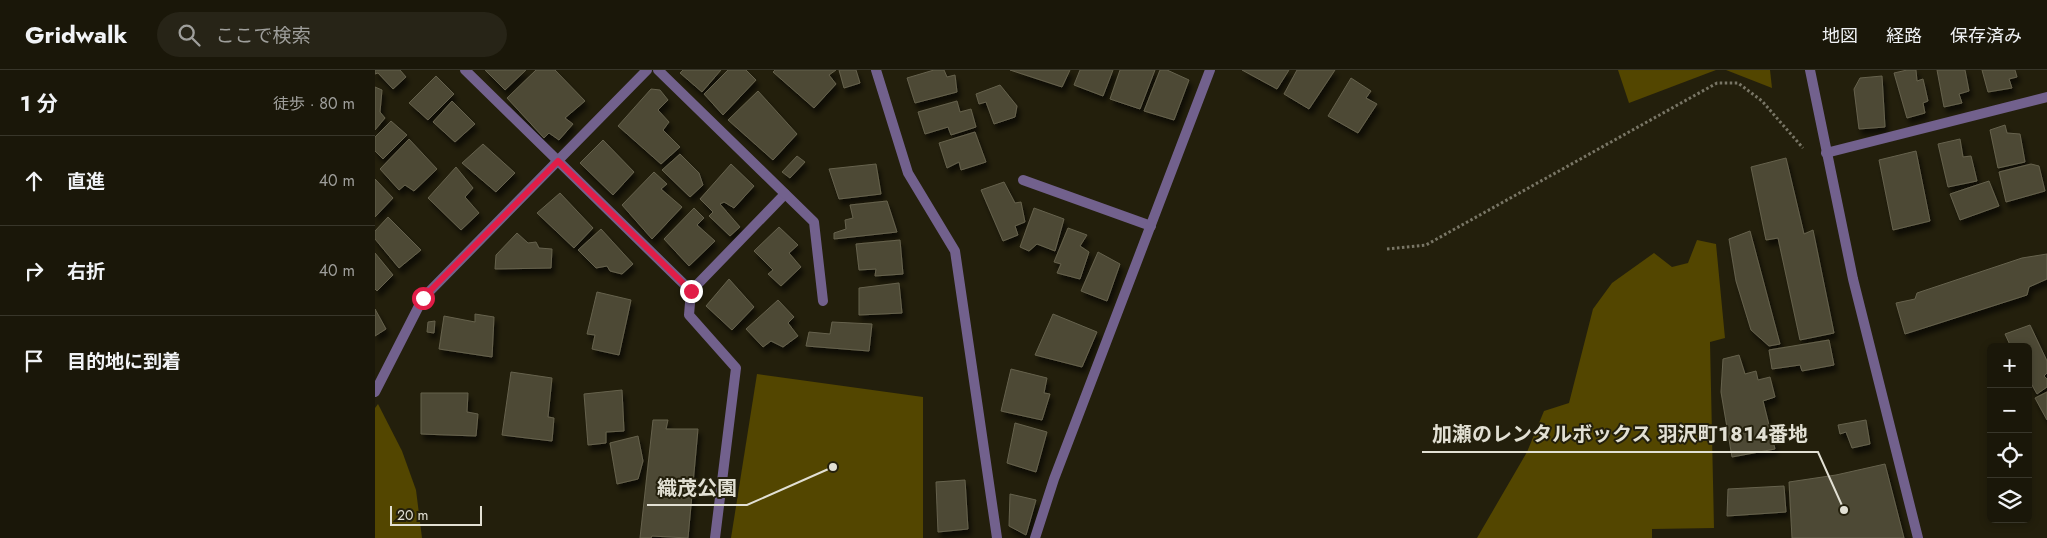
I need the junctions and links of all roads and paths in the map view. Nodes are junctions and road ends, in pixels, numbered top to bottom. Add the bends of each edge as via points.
1 (465, 70) edge
2 (647, 70) edge
3 (658, 70) edge
4 (876, 70) edge
5 (1210, 70) edge
6 (1810, 70) edge
7 (2047, 97) edge
8 (1805, 151) dead end
9 (1826, 153) junction
10 (558, 161) junction
11 (1023, 180) dead end
12 (785, 194) junction
13 (1151, 226) junction
14 (1387, 249) dead end
15 (691, 291) junction
16 (823, 301) dead end
17 (377, 385) edge
18 (715, 538) edge
19 (997, 538) edge
20 (1035, 538) edge
21 (1918, 538) edge

1 - 10 street
2 - 10 street
3 - 12 street
4 - 19 street via 908,173 955,251
5 - 13 street
6 - 9 street
7 - 9 street
8 - 14 path via 1762,101 1737,84 1717,83 1426,245
9 - 21 street via 1853,279
10 - 15 street
10 - 17 street via 423,298
11 - 13 street
12 - 15 street
12 - 16 street via 814,222
13 - 20 street via 1054,479
15 - 18 street via 689,315 736,368

